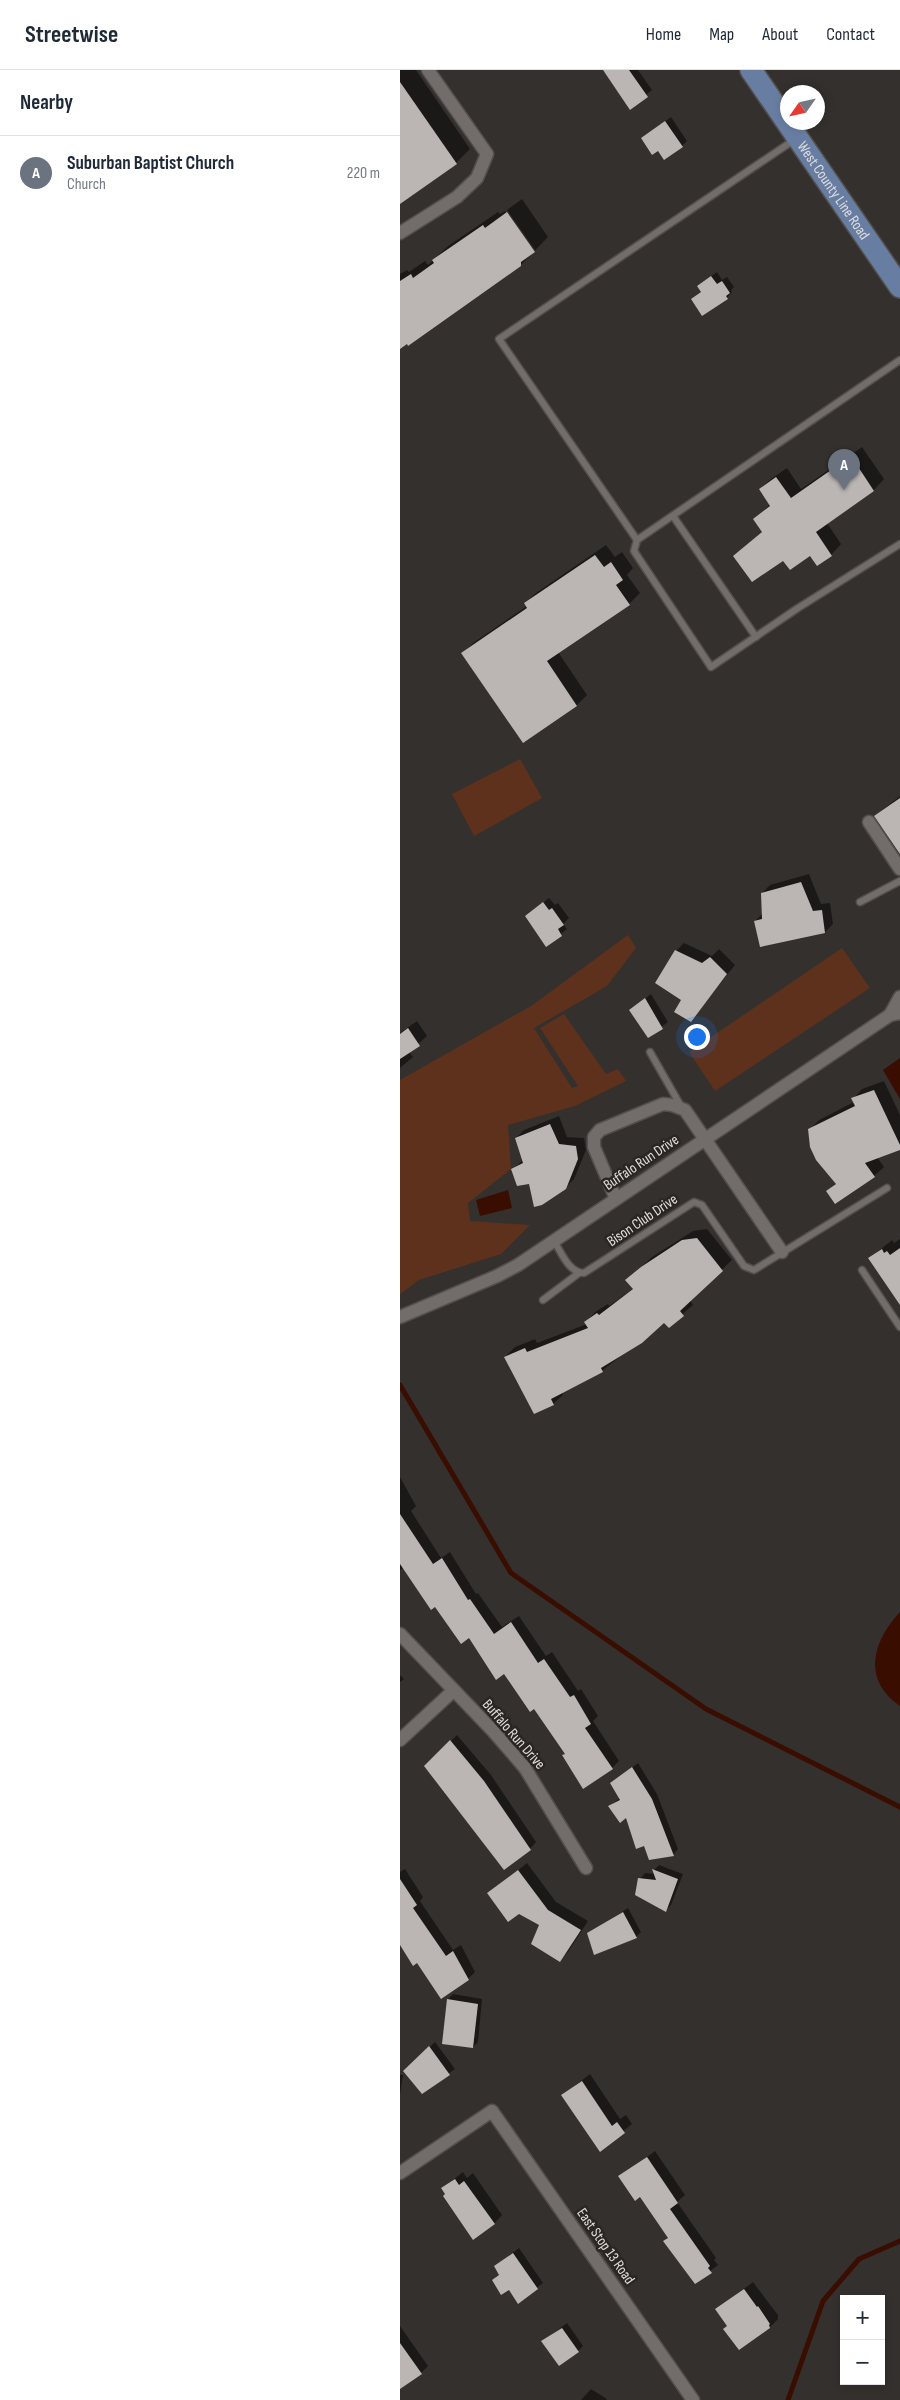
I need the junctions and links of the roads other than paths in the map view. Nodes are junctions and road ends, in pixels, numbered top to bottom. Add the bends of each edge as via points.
1 (428, 70) edge
2 (751, 70) edge
3 (797, 138) junction
4 (400, 233) edge
5 (900, 287) edge
6 (900, 360) edge
7 (673, 516) junction
8 (637, 540) junction
9 (900, 544) edge
10 (756, 637) junction
11 (869, 822) dead end
12 (900, 869) edge
13 (900, 881) edge
14 (860, 902) dead end
15 (900, 998) edge
16 (895, 1014) edge
17 (650, 1052) dead end
18 (683, 1109) junction
19 (706, 1138) junction
20 (887, 1188) dead end
21 (616, 1199) junction
22 (554, 1241) junction
23 (782, 1252) junction
24 (862, 1270) dead end
25 (579, 1273) junction
26 (543, 1300) dead end
27 (400, 1316) edge
28 (900, 1327) edge
29 (400, 1634) edge
30 (453, 1691) junction
31 (400, 1740) edge
32 (586, 1868) dead end
33 (400, 2173) edge
34 (693, 2400) edge

1 - 4 street via 487,154 476,178 456,197
2 - 3 main road, West County Line Road
3 - 5 main road, West County Line Road
3 - 8 lane via 499,340
6 - 7 lane
7 - 8 lane
7 - 10 lane
8 - 10 lane via 634,551 711,667
9 - 10 lane
11 - 12 street
13 - 14 lane
15 - 16 street, Buffalo Run Drive
16 - 19 street, Buffalo Run Drive
17 - 18 lane
18 - 19 street
18 - 21 street via 663,1104 595,1135 594,1147
19 - 21 street, Buffalo Run Drive
19 - 23 street
20 - 23 lane, Bison Club Drive
21 - 22 street, Buffalo Run Drive
22 - 25 lane
22 - 27 street, Buffalo Run Drive via 506,1272
23 - 25 lane, Bison Club Drive via 756,1269 747,1269 702,1205 694,1202 590,1270
24 - 28 lane
25 - 26 lane
29 - 30 street, Buffalo Run Drive
30 - 31 street
30 - 32 street, Buffalo Run Drive via 525,1768
33 - 34 street, East Stop 13 Road via 492,2111

